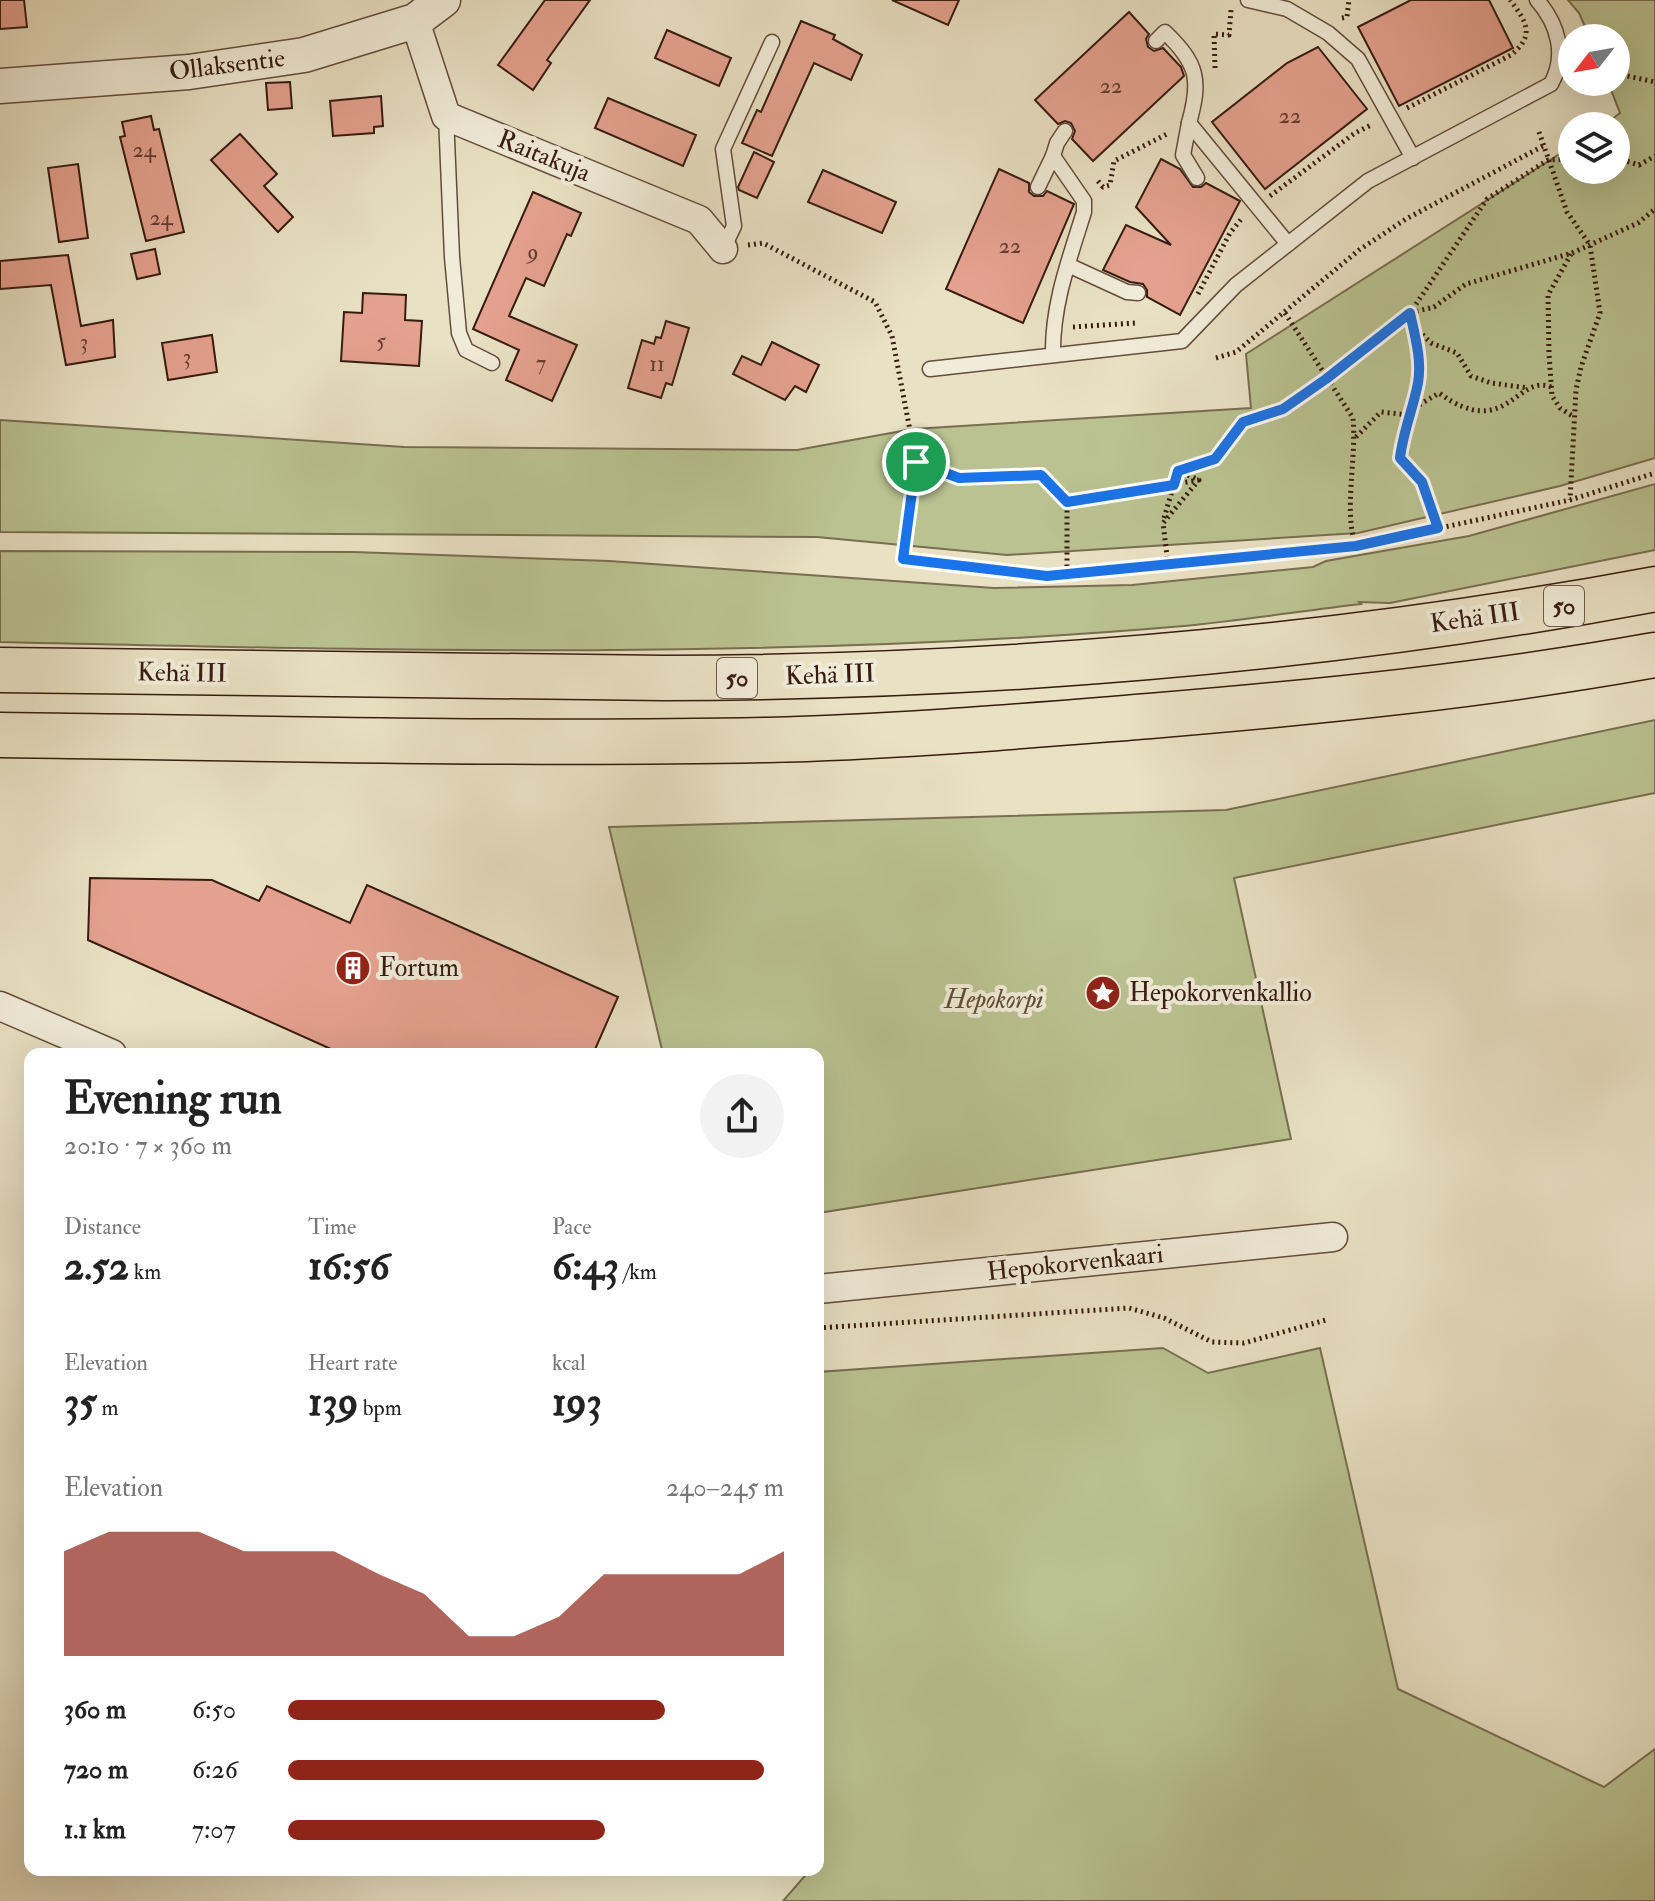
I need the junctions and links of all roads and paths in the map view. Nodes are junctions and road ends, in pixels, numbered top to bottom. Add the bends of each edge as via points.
1 (443, 0) edge
2 (1237, 0) edge
3 (1248, 0) edge
4 (1510, 0) edge
5 (1537, 0) edge
6 (1274, 3) edge
7 (415, 21) junction
8 (1156, 41) dead end
9 (772, 42) dead end
10 (1630, 77) edge
11 (1655, 82) edge
12 (0, 86) edge
13 (446, 116) junction
14 (1191, 116) junction
15 (1390, 116) junction
16 (1065, 131) dead end
17 (1539, 132) dead end
18 (1543, 146) junction
19 (1053, 156) junction
20 (1655, 156) edge
21 (1413, 158) junction
22 (1548, 160) junction
23 (1558, 160) edge
24 (1630, 162) edge
25 (1094, 177) dead end
26 (1197, 178) dead end
27 (1038, 187) dead end
28 (1257, 206) junction
29 (1655, 209) edge
30 (1288, 244) junction
31 (1590, 245) junction
32 (723, 249) junction
33 (1572, 253) junction
34 (1068, 265) junction
35 (1138, 293) dead end
36 (1197, 295) dead end
37 (1285, 313) junction
38 (1410, 313) junction
39 (1140, 323) dead end
40 (1413, 325) junction
41 (1053, 329) junction
42 (1053, 355) junction
43 (1216, 358) dead end
44 (492, 363) dead end
45 (930, 369) dead end
46 (1326, 379) junction
47 (1551, 387) junction
48 (1529, 388) junction
49 (1409, 415) junction
50 (1574, 417) junction
51 (1355, 438) junction
52 (916, 462) junction
53 (1178, 471) junction
54 (1655, 473) edge
55 (1199, 480) junction
56 (1174, 485) junction
57 (1570, 500) junction
58 (1067, 502) junction
59 (1163, 523) junction
60 (1438, 528) junction
61 (1356, 546) junction
62 (1168, 564) junction
63 (1067, 574) junction
64 (1655, 589) edge
65 (1655, 655) edge
66 (0, 670) edge
67 (0, 735) edge
68 (0, 1006) edge
69 (98, 1048) edge
70 (1333, 1237) dead end
71 (824, 1288) edge
72 (1326, 1320) dead end
73 (824, 1328) edge

1 - 7 street, Ollaksentie
2 - 14 path via 1230,11 1229,35 1214,34 1216,96
3 - 6 lane
4 - 15 path via 1524,19 1522,47
5 - 21 lane via 1557,31 1558,73 1551,84
6 - 15 lane via 1328,33 1358,59
7 - 12 street, Ollaksentie via 304,55 189,72
7 - 13 street
8 - 14 lane via 1165,32 1196,73
9 - 32 lane via 723,149 734,226
10 - 11 path
13 - 32 street, Raitakuja via 699,220
13 - 44 lane via 459,333 466,350
14 - 25 path via 1114,161 1110,185 1103,187
14 - 26 lane via 1183,155
14 - 28 lane
15 - 21 lane
15 - 28 path via 1355,133
16 - 19 lane
17 - 18 path
18 - 22 path
18 - 37 path via 1406,219 1359,250
19 - 27 lane
19 - 34 lane via 1084,201
20 - 24 path via 1639,165
21 - 30 lane via 1368,181
22 - 23 path
22 - 31 path via 1567,212
22 - 38 path via 1487,199
28 - 30 lane
28 - 36 path via 1238,221
29 - 31 path via 1638,223
30 - 42 lane via 1236,285 1182,341
31 - 33 path
31 - 50 path via 1600,313 1581,367
32 - 52 path via 763,243 875,302 892,336
33 - 38 path via 1466,284 1434,307
33 - 47 path via 1548,295
34 - 35 lane
34 - 41 lane
37 - 43 path via 1236,352
37 - 46 path
38 - 40 path
38 - 46 path
39 - 41 path
40 - 48 path via 1431,343 1457,353 1471,376
40 - 49 path via 1419,381
41 - 42 lane
42 - 45 lane
46 - 51 path via 1353,418
46 - 53 path via 1283,409 1243,422 1215,459
47 - 48 path via 1543,383
47 - 50 path via 1560,408
48 - 49 path via 1505,407 1480,412 1455,405 1439,393
49 - 51 path via 1381,412
49 - 60 path via 1400,458 1422,482
50 - 57 path
51 - 61 path via 1350,531
52 - 58 path via 959,478 1041,475
52 - 63 path via 903,559
53 - 55 path
53 - 56 path
54 - 57 path
55 - 56 path
55 - 59 path
56 - 58 path
56 - 59 path
57 - 60 path
58 - 63 path
59 - 62 path
60 - 61 path
61 - 62 path
62 - 63 path
64 - 66 highway, Kehä III / 50 via 1304,641 1022,667 693,678
65 - 67 highway via 1522,678 1313,702 962,731 587,742
68 - 69 street
70 - 71 street, Hepokorvenkaari
72 - 73 path via 1244,1343 1212,1342 1164,1318 1129,1308

